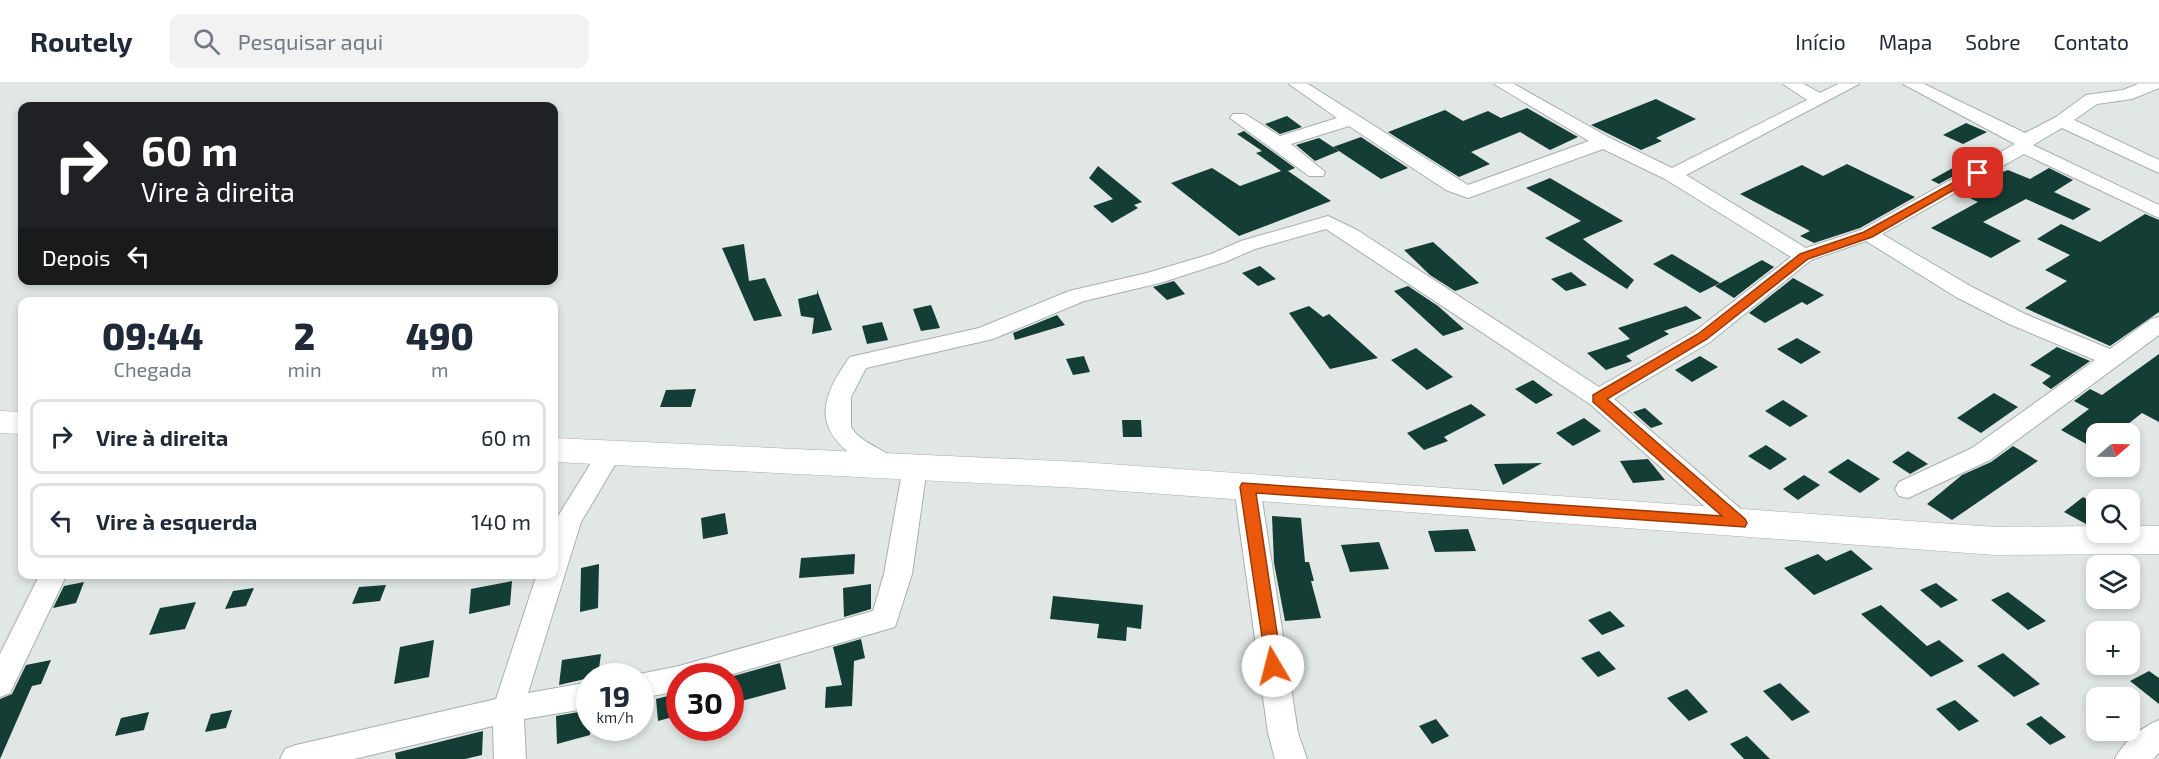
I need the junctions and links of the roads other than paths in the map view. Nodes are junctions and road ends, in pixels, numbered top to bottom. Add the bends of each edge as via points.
1 (1297, 84) edge
2 (1502, 84) edge
3 (1791, 84) edge
4 (1851, 84) edge
5 (1911, 84) edge
6 (2153, 84) edge
7 (1818, 99) junction
8 (1239, 118) dead end
9 (1350, 120) junction
10 (2062, 122) junction
11 (1278, 142) junction
12 (1604, 142) junction
13 (2024, 143) junction
14 (2159, 167) edge
15 (1316, 172) dead end
16 (1672, 175) junction
17 (2159, 212) edge
18 (1868, 234) junction
19 (1804, 256) junction
20 (2159, 324) edge
21 (2112, 358) junction
22 (1598, 398) junction
23 (0, 422) edge
24 (18, 423) edge
25 (558, 450) edge
26 (610, 453) junction
27 (901, 466) junction
28 (1247, 487) junction
29 (1908, 489) dead end
30 (1740, 523) junction
31 (2159, 540) edge
32 (558, 554) edge
33 (52, 579) edge
34 (549, 579) edge
35 (731, 663) edge
36 (0, 684) edge
37 (576, 697) edge
38 (508, 710) junction
39 (2159, 734) edge
40 (296, 759) edge
41 (510, 759) edge
42 (1291, 759) edge
43 (2131, 759) edge

1 - 9 street
2 - 12 street
3 - 7 street
4 - 7 street
5 - 13 street
6 - 10 street via 2126,95 2092,99
7 - 16 street
8 - 11 street
9 - 11 street
9 - 12 street via 1468,192
10 - 13 street
10 - 14 street
11 - 15 street
12 - 16 street
13 - 17 street
13 - 18 street
16 - 19 street
18 - 19 street
18 - 21 street via 2017,319
19 - 22 street via 1702,337
20 - 21 street
21 - 29 street via 1981,454
22 - 27 street via 1328,222 1153,278 1077,296 985,334 858,362 845,378 837,412 844,436
22 - 30 street
23 - 24 main road
25 - 26 main road
26 - 27 main road
26 - 32 street via 568,521
27 - 28 main road
27 - 35 street via 898,574 885,619
28 - 30 main road
28 - 42 street via 1283,733
30 - 31 main road via 1995,541
33 - 36 street
34 - 38 street
37 - 38 street
38 - 40 street
38 - 41 street
39 - 43 street

